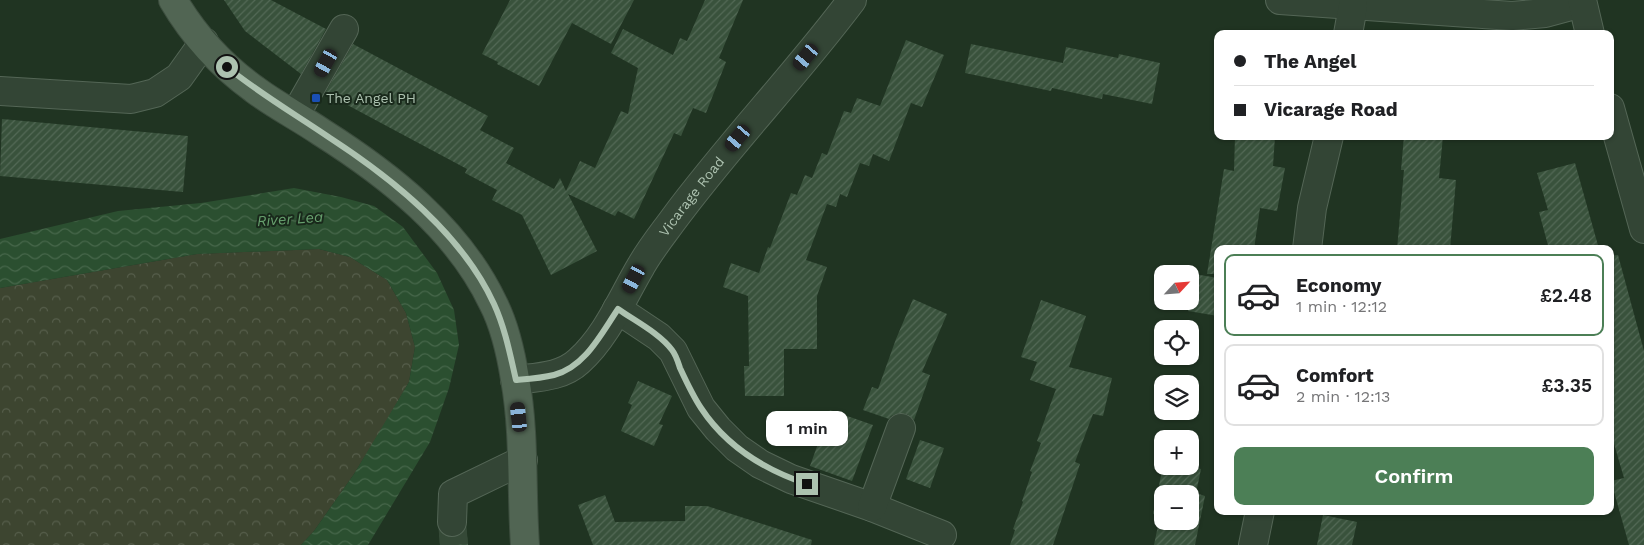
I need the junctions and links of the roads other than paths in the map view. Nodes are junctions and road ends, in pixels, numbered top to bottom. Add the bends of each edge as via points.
1 (173, 0) edge
2 (852, 0) edge
3 (1280, 0) edge
4 (1582, 1) edge
5 (1353, 6) junction
6 (344, 30) dead end
7 (1349, 30) edge
8 (1589, 30) edge
9 (204, 42) junction
10 (0, 91) edge
11 (295, 115) junction
12 (1614, 122) edge
13 (1328, 140) edge
14 (1644, 229) edge
15 (1307, 245) edge
16 (618, 309) junction
17 (516, 380) junction
18 (901, 428) dead end
19 (523, 460) junction
20 (872, 507) junction
21 (1259, 515) edge
22 (452, 522) tunnel mouth
23 (942, 535) dead end
24 (525, 545) edge
25 (1253, 545) edge

1 - 9 main road
2 - 16 street, Vicarage Road via 705,177 642,264
3 - 5 street
4 - 5 street via 1545,13 1512,16
4 - 8 street
5 - 7 street
6 - 11 street
9 - 10 street via 179,77 155,93 131,98
9 - 11 main road via 254,90
11 - 17 main road via 373,167 410,197 460,249 494,304 506,336
12 - 14 street
13 - 15 street via 1312,208
16 - 17 street, Vicarage Road via 578,363 554,375
16 - 20 street via 659,337 673,351 701,408 737,448 791,479
17 - 19 main road
18 - 20 street
19 - 22 street via 453,494
19 - 24 main road
20 - 23 street
21 - 25 street

